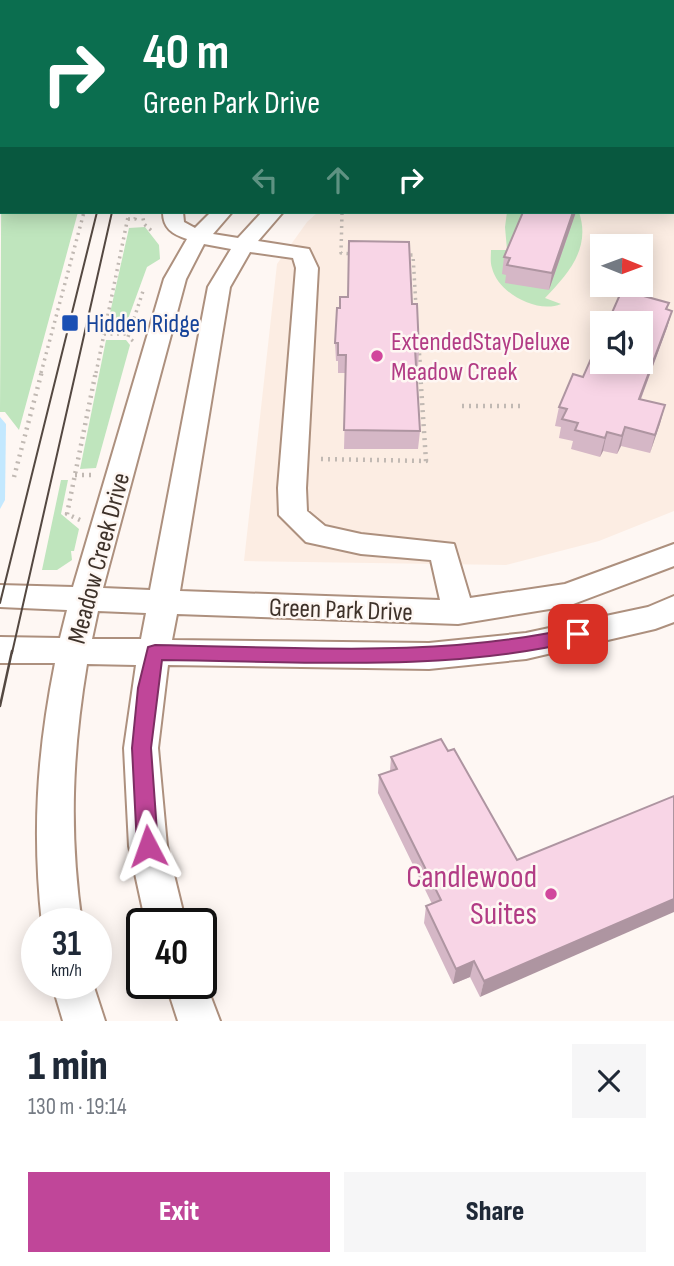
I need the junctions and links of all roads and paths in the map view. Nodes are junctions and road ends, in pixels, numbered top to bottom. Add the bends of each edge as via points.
1 (82, 214) edge
2 (129, 214) edge
3 (136, 214) edge
4 (173, 214) edge
5 (220, 214) edge
6 (272, 214) edge
7 (342, 214) edge
8 (128, 219) junction
9 (198, 237) junction
10 (244, 244) junction
11 (365, 254) edge
12 (401, 255) edge
13 (416, 310) edge
14 (104, 334) junction
15 (129, 334) dead end
16 (418, 337) edge
17 (462, 406) dead end
18 (523, 406) dead end
19 (294, 458) junction
20 (75, 475) junction
21 (100, 475) dead end
22 (14, 477) dead end
23 (87, 523) dead end
24 (674, 555) edge
25 (0, 596) edge
26 (84, 600) junction
27 (163, 604) junction
28 (674, 608) edge
29 (458, 612) junction
30 (0, 650) edge
31 (72, 651) junction
32 (155, 652) junction
33 (59, 908) edge
34 (162, 908) edge
35 (77, 999) edge
36 (191, 999) edge
37 (84, 1021) edge
38 (199, 1021) edge

1 - 22 path
2 - 8 path
3 - 8 path via 135,219
4 - 9 street via 177,228
5 - 9 street, Meadow Creek Drive
6 - 10 street
7 - 11 path via 341,253
8 - 14 path
9 - 10 street
9 - 26 street, Meadow Creek Drive via 175,279
10 - 19 street via 302,253 307,268
10 - 27 street via 219,287
12 - 13 path via 413,255
14 - 15 path
14 - 20 path
16 - 19 path via 426,461
17 - 18 path
19 - 29 street via 293,515 316,535 444,551
20 - 21 path
20 - 23 path via 67,514
24 - 29 street, Green Park Drive via 568,595
25 - 26 street, Green Park Drive
26 - 27 street, Green Park Drive
26 - 31 street, Meadow Creek Drive
27 - 29 street, Green Park Drive
27 - 32 street
28 - 32 street, Green Park Drive via 655,617 526,646 429,656
30 - 31 street, Green Park Drive
31 - 32 street, Green Park Drive
31 - 33 street, Meadow Creek Drive via 54,760 54,883
32 - 34 street via 141,748 148,846
35 - 37 street
36 - 38 street

